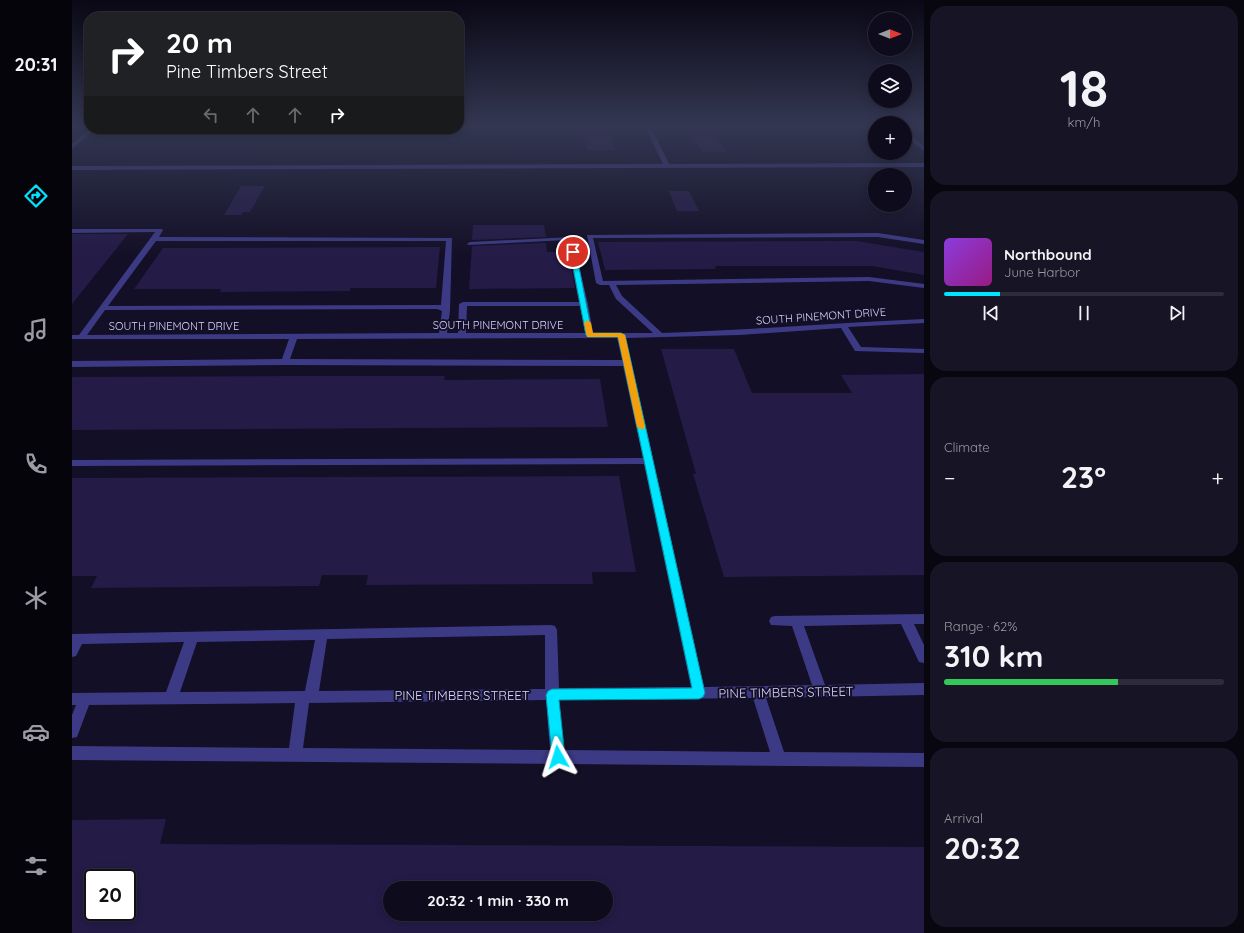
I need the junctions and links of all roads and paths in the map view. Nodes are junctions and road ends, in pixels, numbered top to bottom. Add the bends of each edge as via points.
1 (72, 231) edge
2 (154, 239) junction
3 (924, 242) edge
4 (470, 244) dead end
5 (612, 284) junction
6 (924, 286) edge
7 (584, 304) junction
8 (103, 308) junction
9 (445, 308) junction
10 (924, 321) edge
11 (843, 325) junction
12 (589, 335) junction
13 (621, 335) junction
14 (660, 335) junction
15 (443, 336) junction
16 (462, 336) junction
17 (72, 337) edge
18 (81, 337) junction
19 (294, 337) junction
20 (924, 351) edge
21 (285, 362) junction
22 (628, 363) junction
23 (72, 364) edge
24 (648, 461) junction
25 (72, 463) edge
26 (906, 619) junction
27 (924, 619) edge
28 (796, 620) junction
29 (775, 621) dead end
30 (322, 634) junction
31 (192, 637) junction
32 (75, 639) edge
33 (72, 652) edge
34 (924, 658) edge
35 (924, 689) edge
36 (821, 691) junction
37 (758, 692) junction
38 (699, 693) junction
39 (552, 695) junction
40 (307, 697) junction
41 (171, 698) junction
42 (79, 699) edge
43 (72, 732) edge
44 (72, 753) edge
45 (295, 755) junction
46 (558, 757) junction
47 (779, 759) junction
48 (924, 760) edge

1 - 2 street via 160,230
2 - 8 street
2 - 9 street via 450,239
3 - 5 street via 878,235 589,236 600,283
4 - 7 street via 570,238
5 - 6 street via 869,279
5 - 14 street via 619,297
7 - 12 street
7 - 16 street via 463,304
8 - 9 street
8 - 18 street
9 - 15 street
10 - 11 street, SOUTH PINEMONT DRIVE
11 - 14 street, SOUTH PINEMONT DRIVE via 740,333
11 - 20 street via 858,349
12 - 13 street, SOUTH PINEMONT DRIVE
12 - 16 street, SOUTH PINEMONT DRIVE
13 - 14 street, SOUTH PINEMONT DRIVE
13 - 22 street
15 - 16 street, SOUTH PINEMONT DRIVE
15 - 19 street, SOUTH PINEMONT DRIVE
17 - 18 street, SOUTH PINEMONT DRIVE
18 - 19 street, SOUTH PINEMONT DRIVE
19 - 21 street
21 - 22 street
21 - 23 street
22 - 24 street
24 - 25 street
24 - 38 street
26 - 27 street
26 - 28 street
26 - 34 street
28 - 29 street
28 - 36 street
30 - 31 street
30 - 39 street via 551,630
30 - 40 street
31 - 32 street
31 - 41 street
32 - 33 street
35 - 36 street, PINE TIMBERS STREET
36 - 37 street, PINE TIMBERS STREET
37 - 38 street, PINE TIMBERS STREET
37 - 47 street
38 - 39 street, PINE TIMBERS STREET
39 - 40 street, PINE TIMBERS STREET
39 - 46 street
40 - 41 street, PINE TIMBERS STREET
40 - 45 street
41 - 42 street, PINE TIMBERS STREET
42 - 43 street
44 - 45 street
45 - 46 street
46 - 47 street
47 - 48 street

